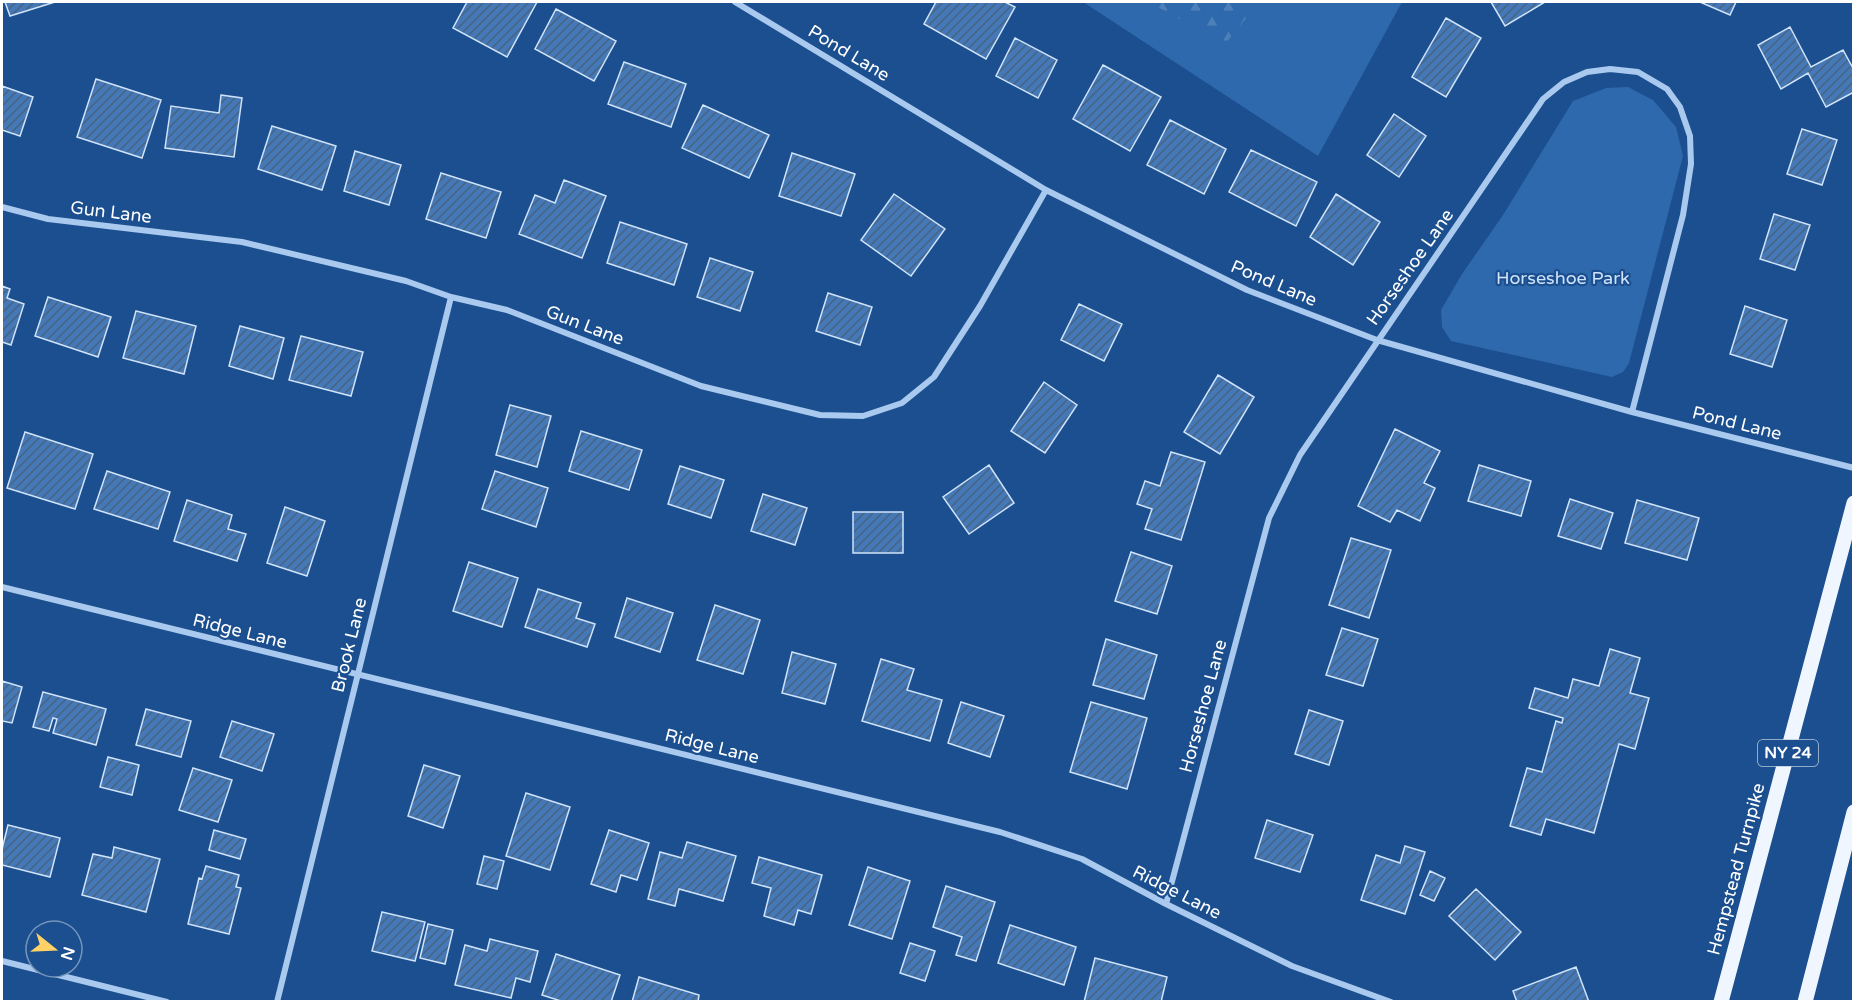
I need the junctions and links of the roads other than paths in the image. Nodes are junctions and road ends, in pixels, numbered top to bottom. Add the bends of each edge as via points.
1 (735, 2) edge
2 (1046, 190) junction
3 (2, 207) edge
4 (451, 297) junction
5 (1377, 340) junction
6 (1632, 412) junction
7 (1854, 468) edge
8 (1854, 503) edge
9 (2, 587) edge
10 (357, 675) junction
11 (1854, 812) edge
12 (1166, 904) junction
13 (2, 961) edge
14 (167, 1002) edge
15 (277, 1002) edge
16 (1391, 1002) edge
17 (1721, 1002) edge
18 (1805, 1002) edge

1 - 2 street, Pond Lane
2 - 4 street, Gun Lane via 934,377 902,403 863,416 820,415 701,387 507,310
2 - 5 street, Pond Lane via 1247,290
3 - 4 street, Gun Lane via 48,219 242,242 406,281
4 - 10 street, Brook Lane
5 - 6 street, Pond Lane
5 - 6 street, Horseshoe Lane via 1544,99 1564,82 1587,72 1638,72 1667,89 1680,107 1690,136 1691,164 1683,215
5 - 12 street, Horseshoe Lane via 1300,455 1269,518
6 - 7 street, Pond Lane
8 - 17 main road, Hempstead Turnpike / NY 24
9 - 10 street, Ridge Lane
10 - 12 street, Ridge Lane via 1000,832 1082,860
10 - 15 street, Brook Lane
11 - 18 main road
12 - 16 street, Ridge Lane via 1292,966
13 - 14 street

